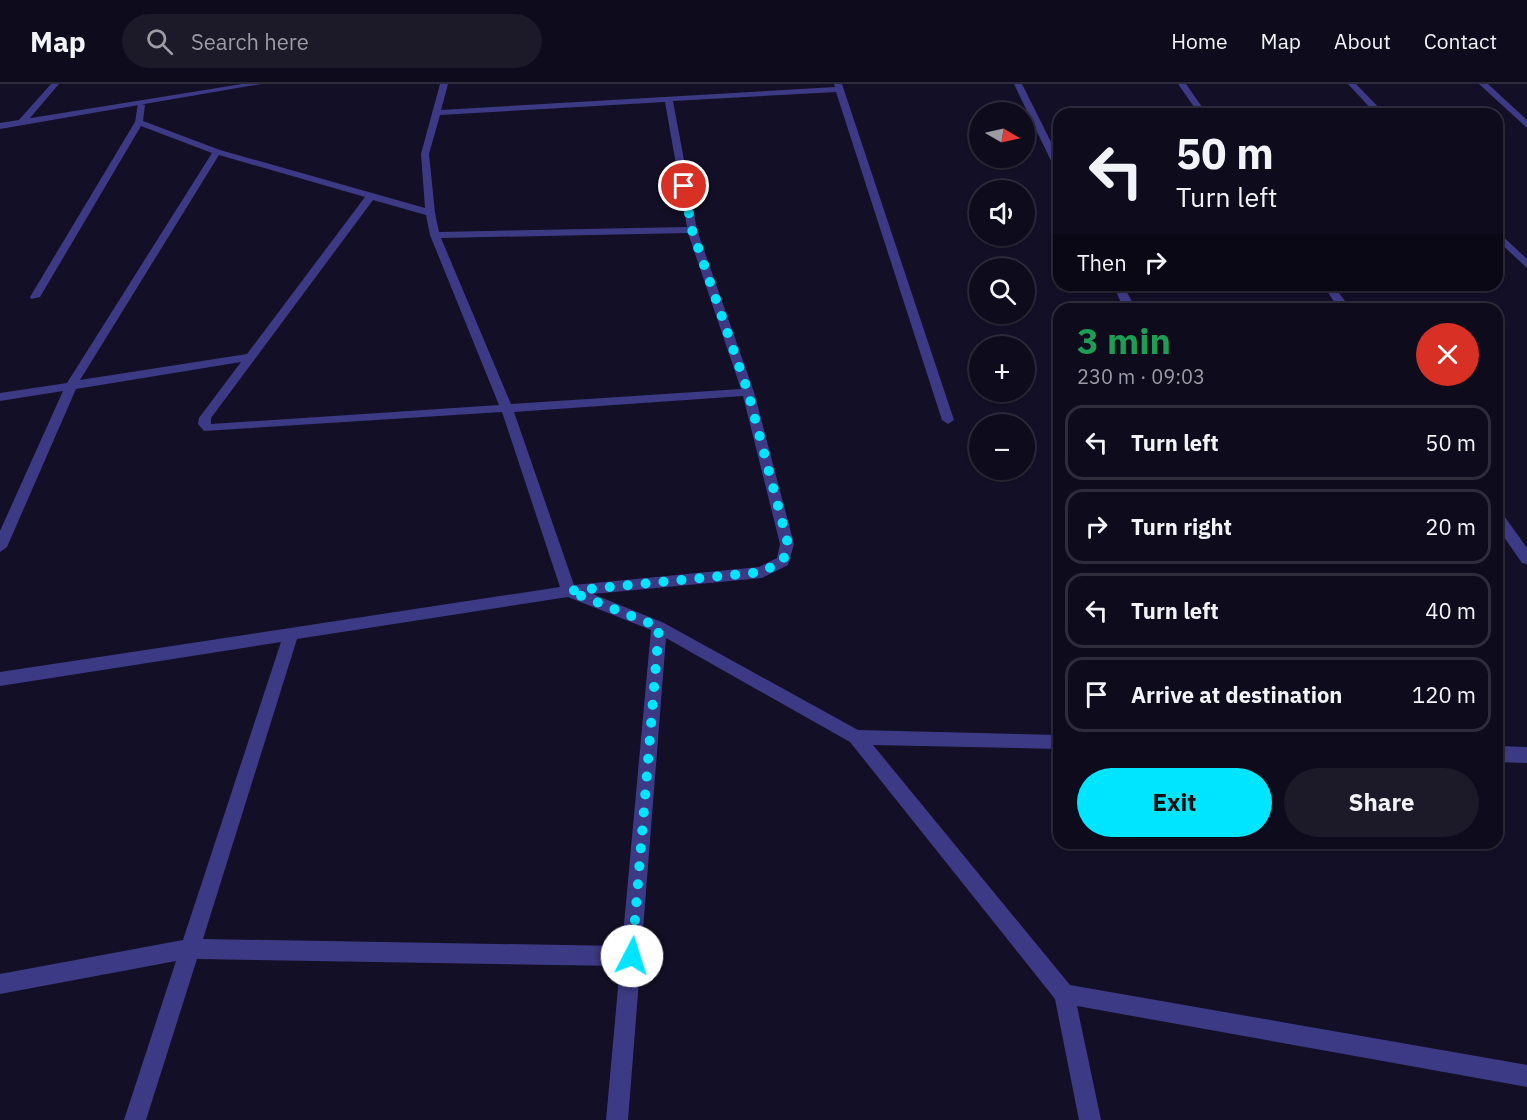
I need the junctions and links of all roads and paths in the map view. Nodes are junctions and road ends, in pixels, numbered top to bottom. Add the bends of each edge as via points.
1 (56, 84) edge
2 (257, 84) edge
3 (444, 84) edge
4 (1018, 84) edge
5 (1182, 84) edge
6 (1352, 84) edge
7 (1482, 84) edge
8 (839, 87) edge
9 (669, 100) junction
10 (141, 105) junction
11 (1199, 108) edge
12 (1375, 108) edge
13 (437, 113) junction
14 (139, 122) junction
15 (21, 123) junction
16 (1527, 125) edge
17 (0, 126) edge
18 (216, 152) junction
19 (1053, 155) edge
20 (371, 196) junction
21 (430, 213) junction
22 (692, 230) junction
23 (435, 235) junction
24 (1503, 240) edge
25 (1527, 265) edge
26 (35, 297) dead end
27 (250, 357) junction
28 (72, 384) junction
29 (748, 392) junction
30 (0, 397) edge
31 (507, 409) junction
32 (948, 420) dead end
33 (1503, 526) edge
34 (0, 547) edge
35 (1527, 559) edge
36 (569, 591) junction
37 (659, 627) junction
38 (291, 634) junction
39 (0, 679) edge
40 (856, 737) junction
41 (1053, 742) edge
42 (1503, 754) edge
43 (1527, 755) edge
44 (190, 949) junction
45 (632, 956) junction
46 (0, 984) edge
47 (1065, 994) junction
48 (1527, 1076) edge
49 (135, 1120) edge
50 (617, 1120) edge
51 (1090, 1120) edge

1 - 15 street
2 - 10 street
3 - 13 street
4 - 19 street
5 - 11 street
6 - 12 street
7 - 16 street
8 - 9 street
8 - 32 street
9 - 13 street
9 - 22 street
10 - 14 street
10 - 15 street
13 - 21 street via 425,154
14 - 18 street
14 - 26 street
15 - 17 street
18 - 20 street
18 - 28 street
20 - 21 street
20 - 27 street
21 - 23 street
22 - 23 street
22 - 29 street
23 - 31 street
24 - 25 street
27 - 28 street
27 - 31 street via 205,418 208,428
28 - 30 street
28 - 34 street
29 - 31 street
29 - 36 street via 788,544 783,561 762,572
31 - 36 street
33 - 35 street
36 - 37 street
36 - 38 street
37 - 40 street
37 - 45 street
38 - 39 street
38 - 44 street
40 - 41 street
40 - 47 street
42 - 43 street
44 - 45 street
44 - 46 street
44 - 49 street
45 - 50 street
47 - 48 street
47 - 51 street

